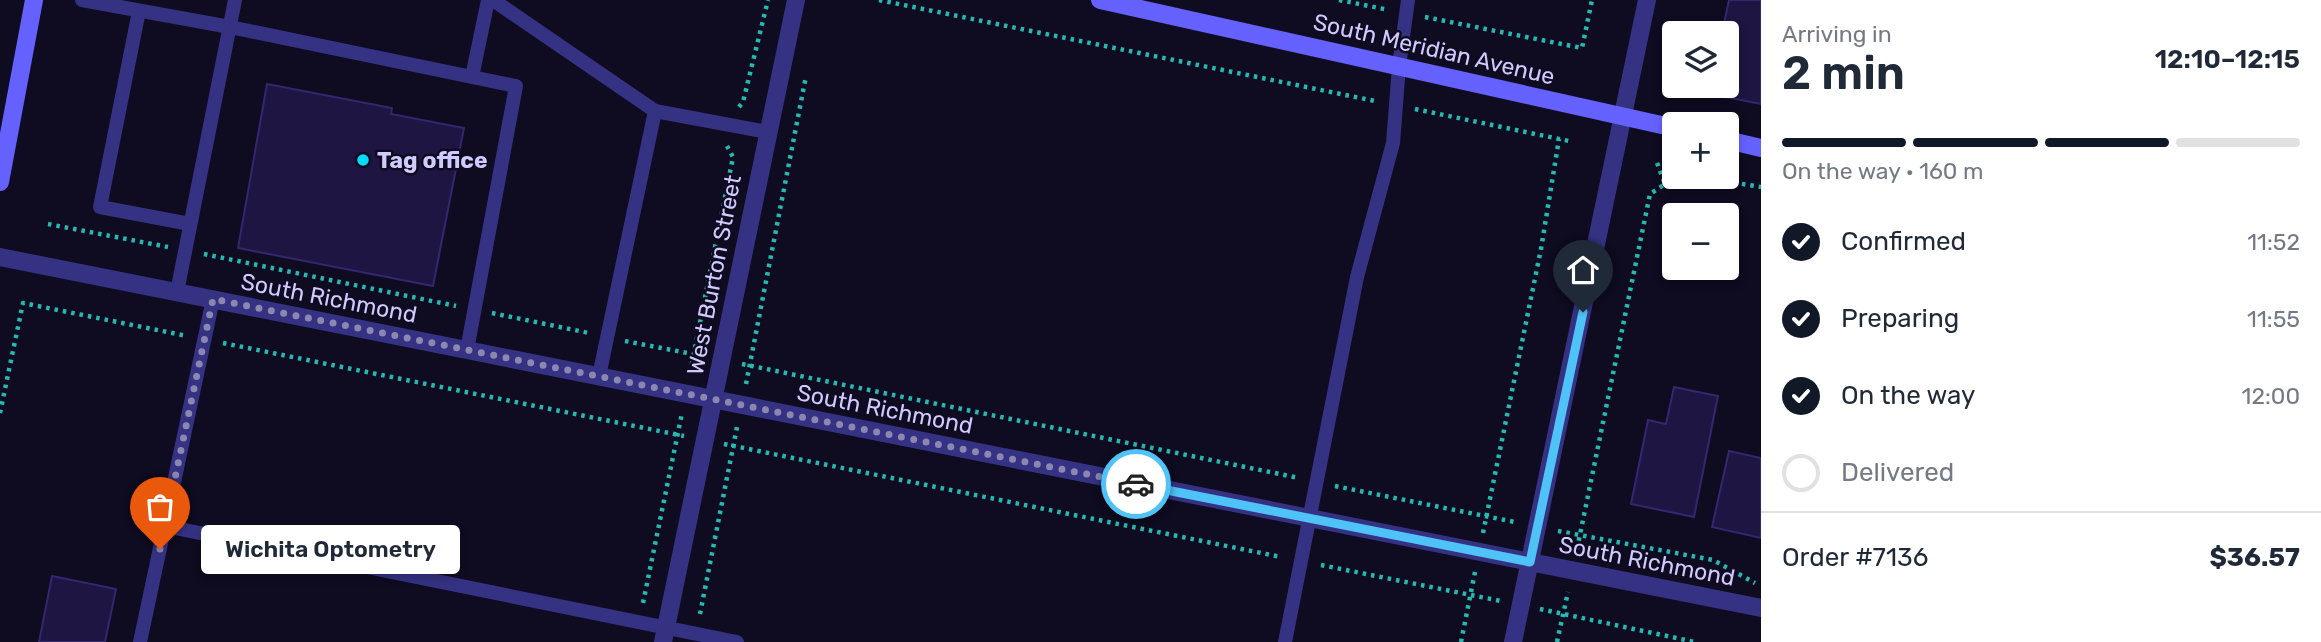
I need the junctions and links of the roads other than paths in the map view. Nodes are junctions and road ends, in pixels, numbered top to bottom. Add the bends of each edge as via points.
1 (34, 0) edge
2 (82, 0) edge
3 (235, 0) edge
4 (491, 0) edge
5 (796, 0) edge
6 (1100, 0) edge
7 (1647, 0) edge
8 (117, 3) edge
9 (1407, 7) edge
10 (139, 11) junction
11 (230, 27) junction
12 (1398, 66) junction
13 (472, 77) junction
14 (655, 111) junction
15 (1624, 117) junction
16 (1662, 125) edge
17 (768, 132) junction
18 (1739, 143) edge
19 (1761, 148) edge
20 (0, 182) edge
21 (190, 224) junction
22 (0, 257) edge
23 (177, 292) junction
24 (213, 299) junction
25 (467, 350) junction
26 (599, 376) junction
27 (714, 399) junction
28 (1311, 520) junction
29 (165, 526) junction
30 (1530, 562) junction
31 (1761, 608) edge
32 (664, 635) edge
33 (140, 642) edge
34 (737, 642) edge
35 (1285, 642) edge
36 (1513, 642) edge

1 - 20 main road
2 - 8 lane
3 - 11 lane
4 - 13 lane
4 - 14 lane
5 - 17 street, West Burton Street
6 - 12 main road, South Meridian Avenue
7 - 15 street
8 - 10 lane
9 - 12 lane
10 - 11 lane
10 - 21 lane via 100,207
11 - 13 lane
11 - 21 lane
12 - 15 main road, South Meridian Avenue
12 - 28 lane via 1393,143 1357,276
13 - 25 lane via 516,86
14 - 17 lane
14 - 26 lane
15 - 16 main road, South Meridian Avenue
15 - 30 street
17 - 27 street, West Burton Street
18 - 19 main road
21 - 23 lane
22 - 23 street, South Richmond
23 - 24 street, South Richmond
24 - 25 street, South Richmond
24 - 29 lane
25 - 26 street, South Richmond
26 - 27 street, South Richmond
27 - 28 street, South Richmond
27 - 32 street, West Burton Street
28 - 30 street, South Richmond
28 - 35 lane
29 - 32 lane via 639,622
29 - 33 lane
30 - 31 street, South Richmond
30 - 36 street
32 - 34 lane via 695,634

